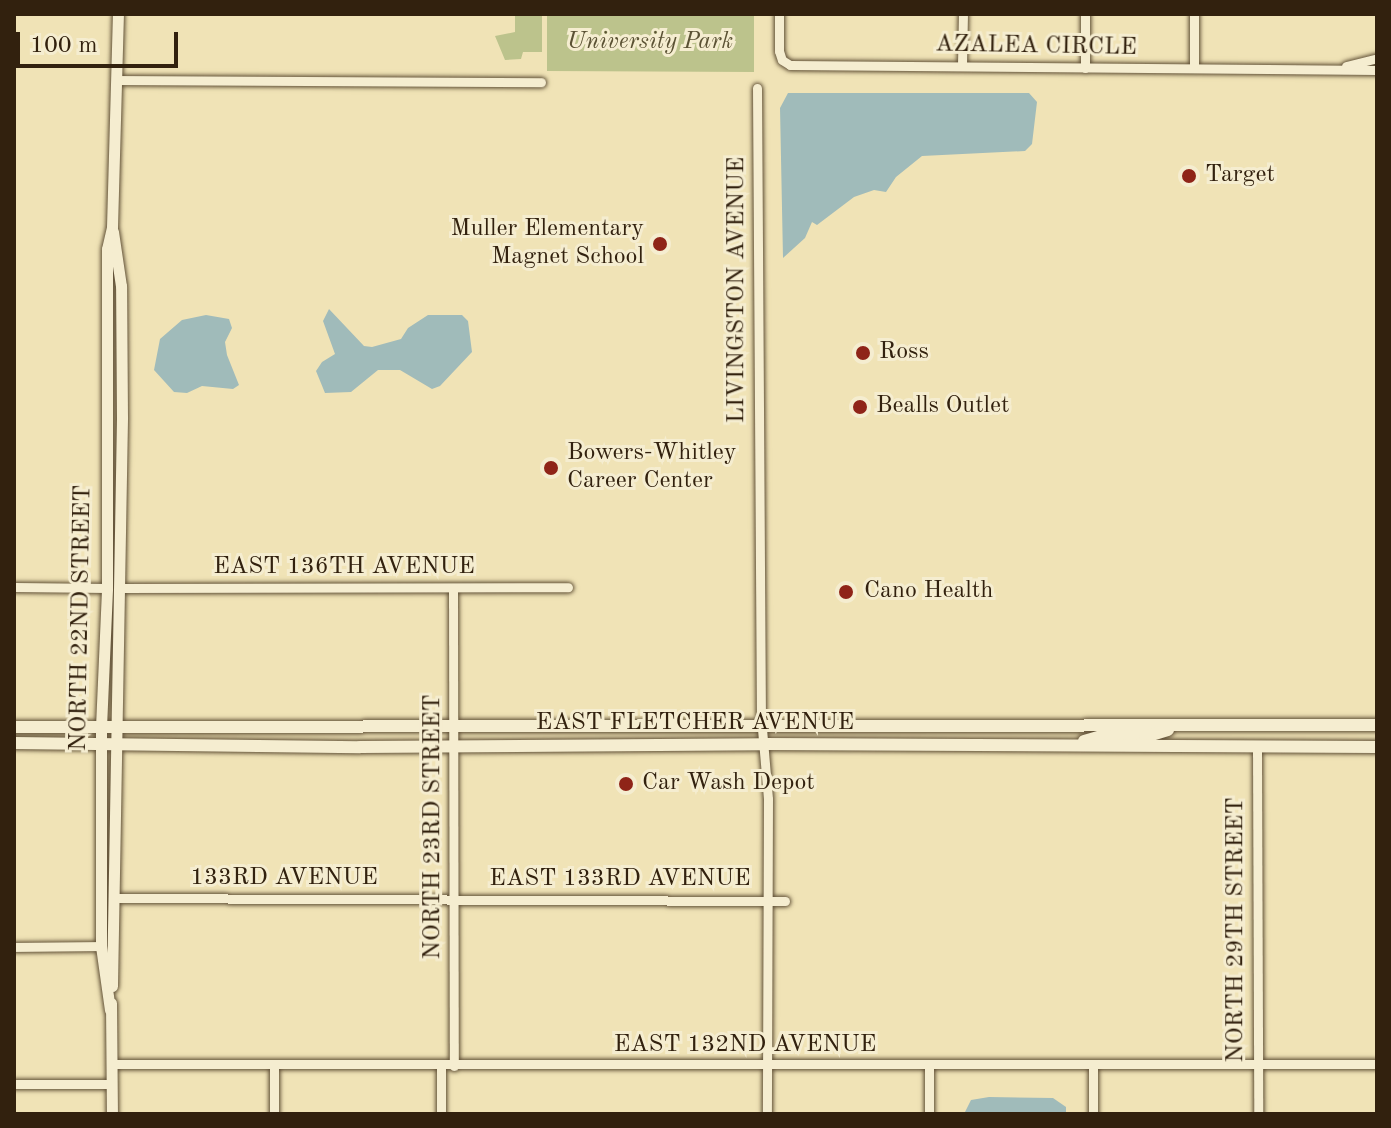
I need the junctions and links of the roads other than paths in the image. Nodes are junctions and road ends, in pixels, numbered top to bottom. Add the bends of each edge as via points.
1 (118, 14) edge
2 (779, 14) edge
3 (963, 14) edge
4 (1085, 14) edge
5 (1194, 14) edge
6 (1377, 58) edge
7 (962, 65) junction
8 (1085, 68) junction
9 (1194, 68) junction
10 (1339, 68) junction
11 (1377, 70) edge
12 (116, 80) junction
13 (541, 82) dead end
14 (757, 88) dead end
15 (112, 227) junction
16 (121, 286) junction
17 (107, 308) junction
18 (106, 382) junction
19 (122, 417) junction
20 (14, 587) edge
21 (568, 587) dead end
22 (107, 588) junction
23 (120, 588) junction
24 (453, 588) junction
25 (455, 725) junction
26 (1377, 725) edge
27 (1185, 726) junction
28 (14, 727) edge
29 (101, 727) junction
30 (115, 727) junction
31 (763, 727) junction
32 (14, 743) edge
33 (101, 743) junction
34 (115, 743) junction
35 (764, 744) junction
36 (455, 746) junction
37 (1069, 746) junction
38 (1257, 747) junction
39 (1377, 747) edge
40 (115, 898) junction
41 (454, 899) junction
42 (768, 901) junction
43 (785, 901) dead end
44 (101, 946) junction
45 (14, 947) edge
46 (110, 1010) junction
47 (113, 1064) junction
48 (1257, 1064) junction
49 (1377, 1064) edge
50 (767, 1065) junction
51 (1093, 1065) junction
52 (274, 1066) junction
53 (441, 1066) junction
54 (454, 1066) junction
55 (929, 1067) junction
56 (14, 1084) edge
57 (112, 1084) junction
58 (112, 1114) edge
59 (274, 1114) edge
60 (441, 1114) edge
61 (767, 1114) edge
62 (929, 1114) edge
63 (1093, 1114) edge
64 (1258, 1114) edge

1 - 12 street, NORTH 22ND STREET
2 - 7 street, AZALEA CIRCLE via 779,51 790,65
3 - 7 street
4 - 8 street
5 - 9 street
6 - 10 street, AZALEA CIRCLE
7 - 8 street, AZALEA CIRCLE
8 - 9 street, AZALEA CIRCLE
9 - 10 street, AZALEA CIRCLE
10 - 11 street, AZALEA CIRCLE
12 - 13 street
12 - 15 street, NORTH 22ND STREET
14 - 31 street, LIVINGSTON AVENUE
15 - 16 street, NORTH 22ND STREET
15 - 17 street, NORTH 22ND STREET
16 - 17 street
16 - 19 street, NORTH 22ND STREET
17 - 18 street, NORTH 22ND STREET
18 - 19 street
18 - 22 street, NORTH 22ND STREET
19 - 23 street, NORTH 22ND STREET
20 - 22 street
21 - 24 street, EAST 136TH AVENUE
22 - 29 street, NORTH 22ND STREET
23 - 24 street, EAST 136TH AVENUE
23 - 30 street, NORTH 22ND STREET
24 - 25 street, NORTH 23RD STREET
25 - 30 main road, EAST FLETCHER AVENUE
25 - 31 main road, EAST FLETCHER AVENUE
25 - 36 street, NORTH 23RD STREET
26 - 27 main road, EAST FLETCHER AVENUE
27 - 31 main road, EAST FLETCHER AVENUE
27 - 37 main road via 1145,737 1101,736
28 - 29 main road, EAST FLETCHER AVENUE
29 - 30 main road, EAST FLETCHER AVENUE
29 - 33 street, NORTH 22ND STREET
30 - 34 street, NORTH 22ND STREET
31 - 35 street, LIVINGSTON AVENUE
32 - 33 main road, EAST FLETCHER AVENUE
33 - 34 main road, EAST FLETCHER AVENUE
33 - 44 street, NORTH 22ND STREET
34 - 36 main road, EAST FLETCHER AVENUE
34 - 40 street, NORTH 22ND STREET
35 - 36 main road, EAST FLETCHER AVENUE
35 - 37 main road, EAST FLETCHER AVENUE
35 - 42 street, LIVINGSTON AVENUE
36 - 41 street, NORTH 23RD STREET
37 - 38 main road, EAST FLETCHER AVENUE
38 - 39 main road, EAST FLETCHER AVENUE
38 - 48 street, NORTH 29TH STREET
40 - 41 street, 133RD AVENUE
40 - 46 street, NORTH 22ND STREET
41 - 42 street, EAST 133RD AVENUE
41 - 54 street, NORTH 23RD STREET
42 - 43 street, EAST 133RD AVENUE
42 - 50 street, LIVINGSTON AVENUE
44 - 45 street
44 - 46 street, NORTH 22ND STREET
46 - 47 street, NORTH 22ND STREET
47 - 52 street, EAST 132ND AVENUE
47 - 57 street, NORTH 22ND STREET
48 - 49 street, EAST 132ND AVENUE
48 - 51 street, EAST 132ND AVENUE
48 - 64 street, NORTH 29TH STREET
50 - 54 street, EAST 132ND AVENUE
50 - 55 street, EAST 132ND AVENUE
50 - 61 street, LIVINGSTON AVENUE
51 - 55 street, EAST 132ND AVENUE
51 - 63 street
52 - 53 street, EAST 132ND AVENUE
52 - 59 street
53 - 54 street, EAST 132ND AVENUE
53 - 60 street
55 - 62 street
56 - 57 street
57 - 58 street, NORTH 22ND STREET

